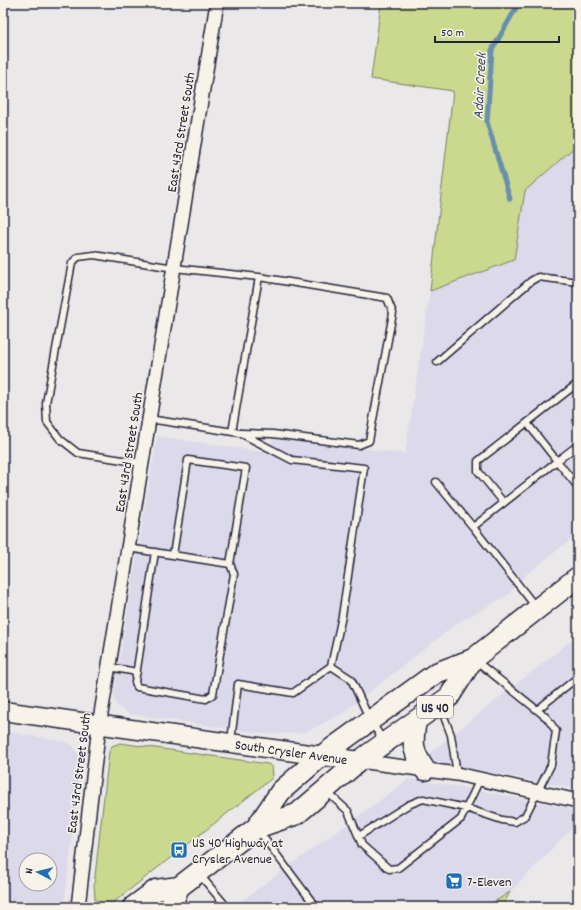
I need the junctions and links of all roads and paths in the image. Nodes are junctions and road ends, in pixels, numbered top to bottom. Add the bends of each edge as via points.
1 (217, 3) edge
2 (174, 268) junction
3 (259, 277) junction
4 (578, 282) edge
5 (437, 362) dead end
6 (578, 383) edge
7 (149, 419) junction
8 (527, 423) junction
9 (232, 432) junction
10 (240, 433) junction
11 (578, 445) edge
12 (557, 462) junction
13 (142, 463) junction
14 (436, 482) dead end
15 (578, 486) edge
16 (504, 503) junction
17 (473, 527) junction
18 (128, 548) junction
19 (155, 552) junction
20 (173, 555) junction
21 (230, 564) junction
22 (577, 578) edge
23 (538, 609) junction
24 (473, 659) junction
25 (331, 666) junction
26 (109, 667) junction
27 (137, 672) junction
28 (578, 677) edge
29 (439, 704) junction
30 (537, 710) junction
31 (3, 711) edge
32 (370, 720) junction
33 (416, 721) junction
34 (99, 726) junction
35 (231, 743) junction
36 (385, 743) junction
37 (320, 757) junction
38 (359, 761) junction
39 (424, 770) junction
40 (457, 774) junction
41 (480, 779) junction
42 (325, 790) junction
43 (538, 792) junction
44 (578, 801) edge
45 (466, 808) junction
46 (256, 828) junction
47 (359, 836) junction
48 (198, 872) junction
49 (179, 887) junction
50 (78, 907) edge
51 (133, 907) edge
52 (171, 907) edge
53 (227, 907) edge
54 (316, 907) edge

1 - 2 street, East 43rd Street South
2 - 3 lane
2 - 7 street, East 43rd Street South
2 - 13 lane via 94,255 78,257 72,263 46,403 47,422 60,439 78,453
3 - 9 lane
3 - 10 lane via 387,298 393,313 369,440 359,445 273,434
4 - 5 lane via 538,277
6 - 8 lane
7 - 9 lane
7 - 13 street, East 43rd Street South
8 - 12 lane
8 - 16 lane via 477,464 478,471
9 - 10 lane
10 - 25 lane via 292,460 364,468 342,616
11 - 12 lane
12 - 15 lane
12 - 16 lane
13 - 18 street, East 43rd Street South
14 - 17 lane
16 - 17 lane
17 - 23 lane
18 - 19 lane
18 - 26 street, East 43rd Street South
19 - 20 lane
19 - 27 lane
20 - 21 lane
20 - 21 lane via 188,460 246,468
21 - 27 lane via 234,574 213,694 206,699 138,687 135,682
22 - 23 main road, US 40
23 - 24 main road, US 40
24 - 29 main road, US 40 via 449,697
24 - 30 lane
24 - 32 main road, US 40 via 436,673
25 - 32 lane via 351,679
25 - 35 lane via 293,693 238,684
26 - 27 lane
26 - 34 street, East 43rd Street South
28 - 30 lane
29 - 33 main road, US 40
29 - 40 lane via 451,736
30 - 43 lane via 547,718 556,731 551,765
31 - 34 main road, South Crysler Avenue
32 - 36 lane
32 - 37 main road, US 40
33 - 36 main road, US 40
33 - 39 main road via 413,735 414,752
34 - 35 main road, South Crysler Avenue
34 - 50 street, East 43rd Street South
35 - 37 main road, South Crysler Avenue
36 - 38 main road, US 40
37 - 38 main road, South Crysler Avenue
37 - 46 main road, US 40 via 281,791
38 - 39 street, South Crysler Avenue
38 - 42 main road, US 40
39 - 40 street, South Crysler Avenue
40 - 41 street, South Crysler Avenue
41 - 43 street, South Crysler Avenue
41 - 45 lane
42 - 46 main road, US 40 via 297,814
42 - 47 lane via 348,811
43 - 44 street, South Crysler Avenue
43 - 45 lane via 525,816 515,822
45 - 47 lane via 423,799 408,805
45 - 47 lane via 461,819 398,868 389,869 362,845
46 - 48 main road, US 40
46 - 54 lane
48 - 49 main road, US 40
48 - 53 lane
49 - 51 main road via 156,890
49 - 52 main road, US 40

